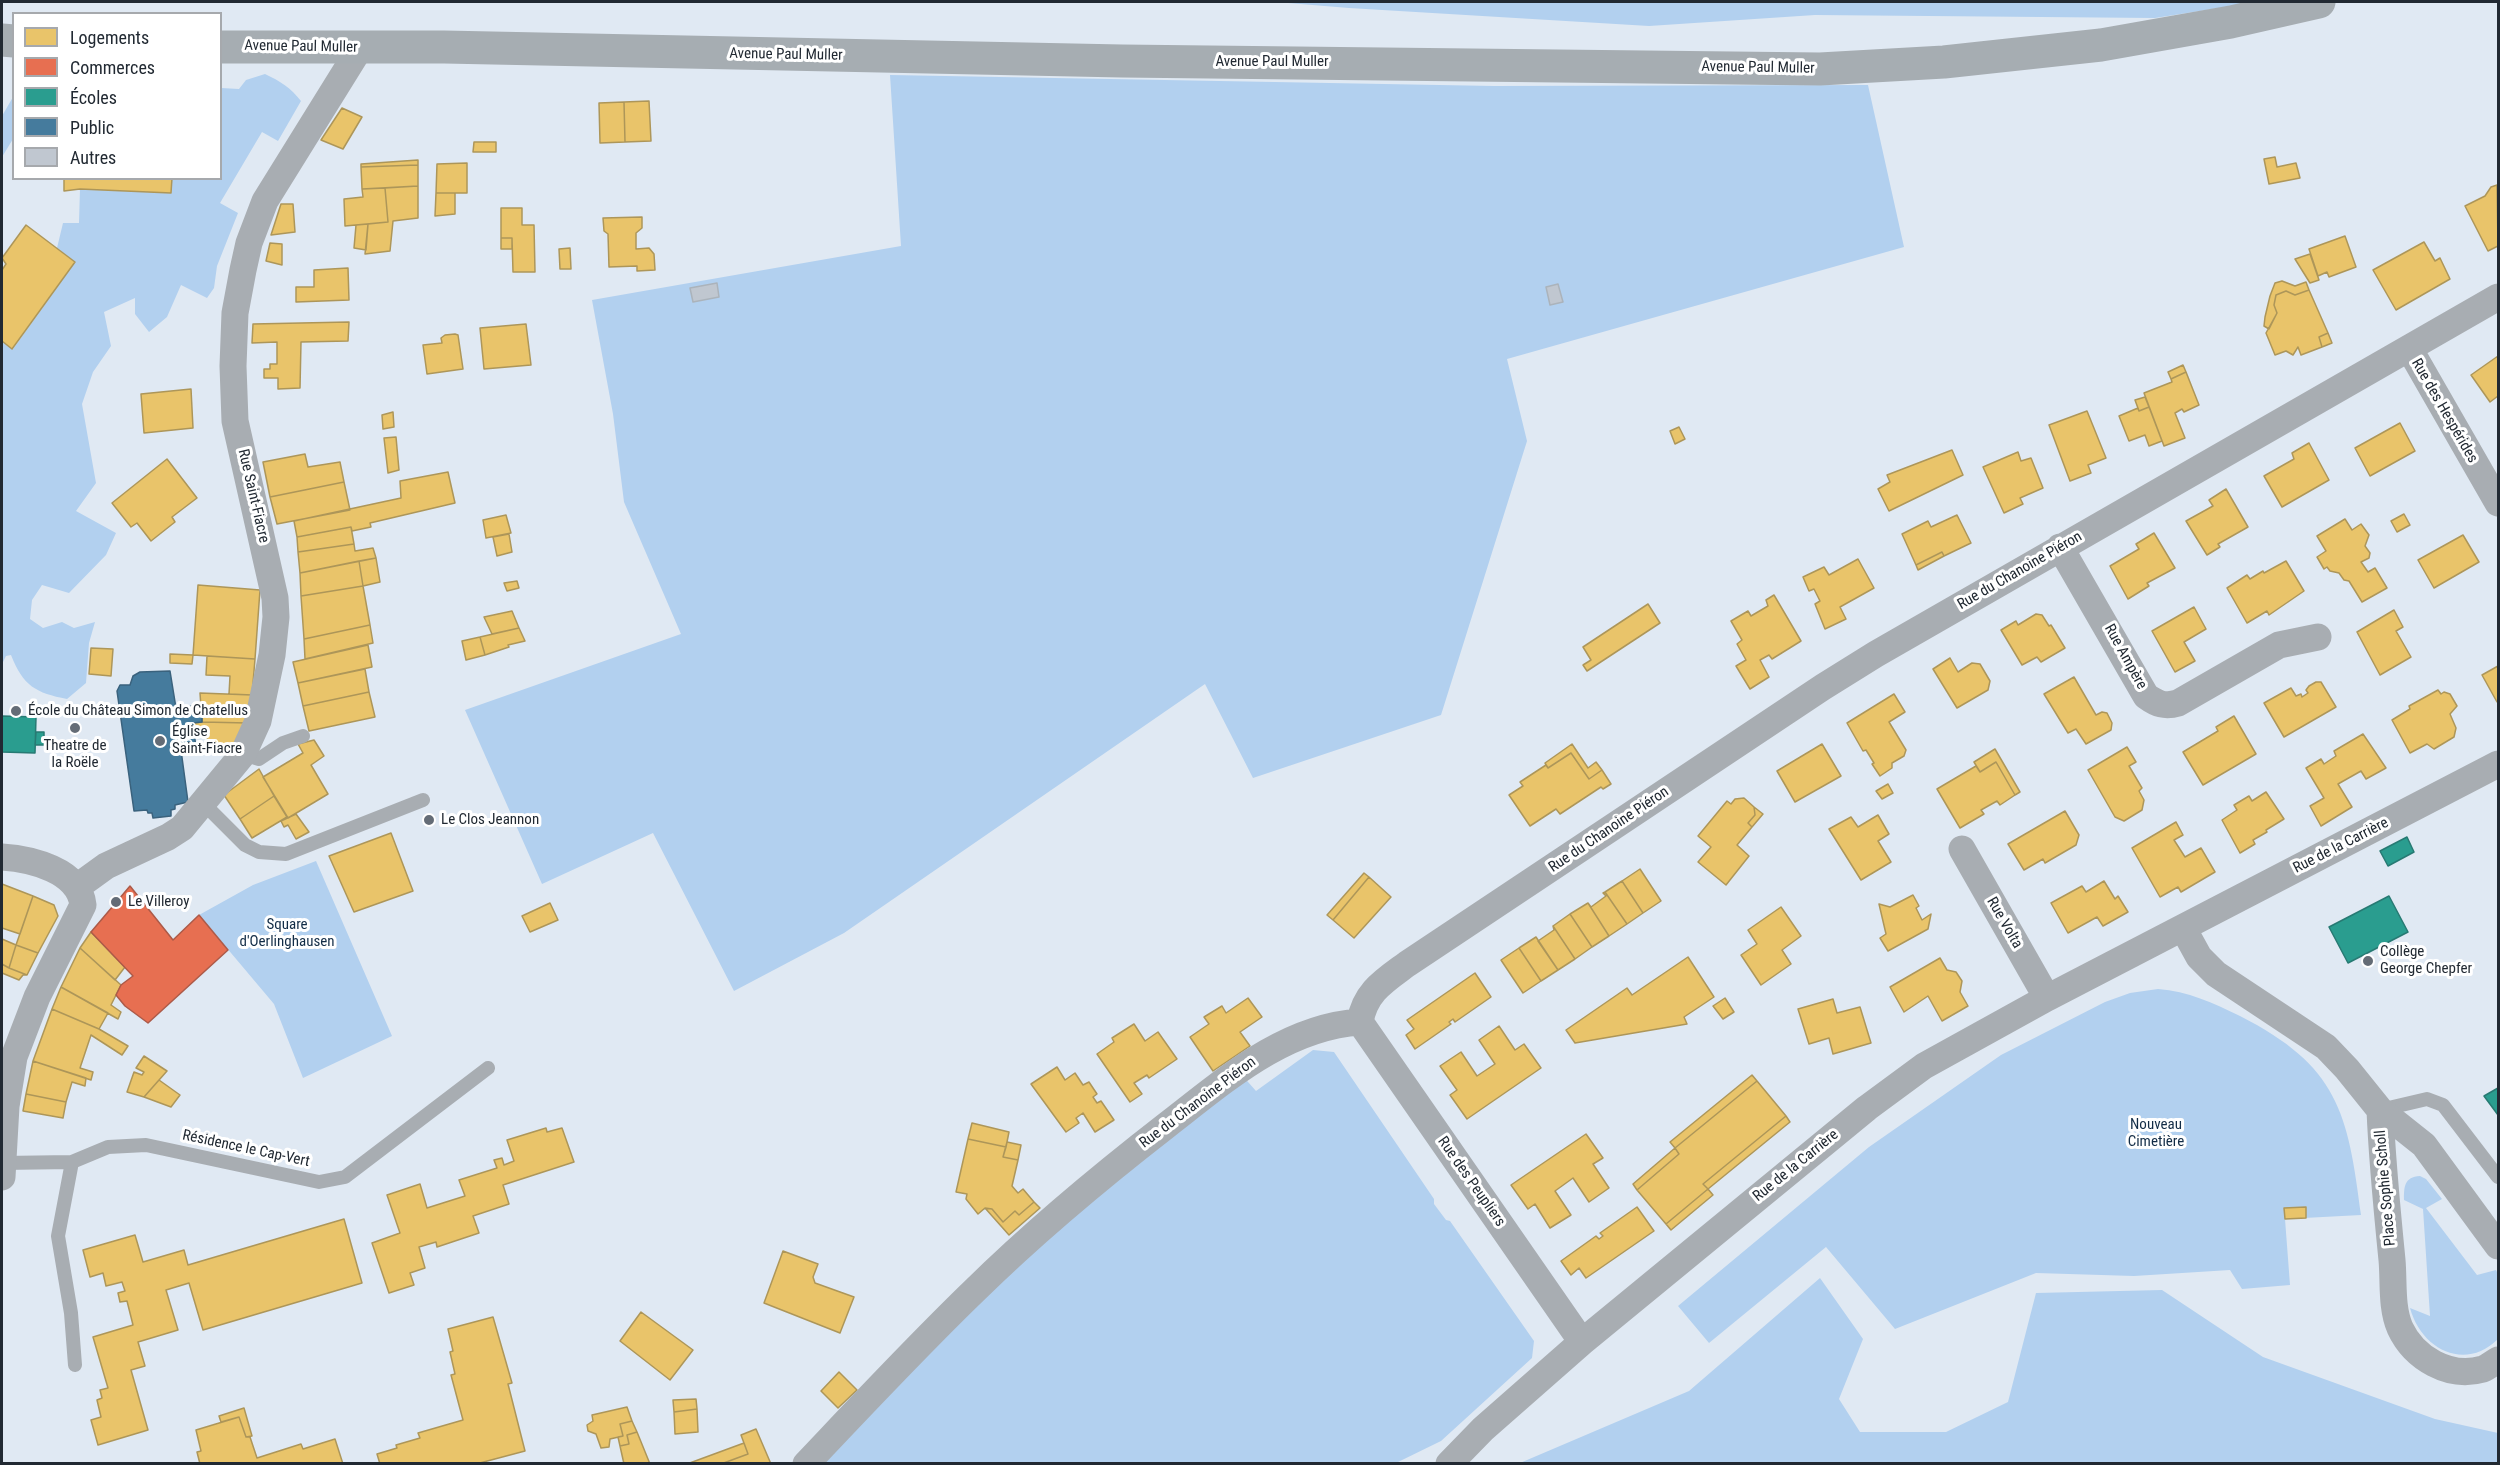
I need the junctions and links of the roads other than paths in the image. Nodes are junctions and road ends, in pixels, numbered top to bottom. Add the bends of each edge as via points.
1 (2319, 2) edge
2 (222, 46) edge
3 (360, 48) junction
4 (2499, 297) edge
5 (2409, 348) junction
6 (2499, 503) edge
7 (2061, 547) junction
8 (2318, 636) dead end
9 (303, 736) dead end
10 (243, 754) junction
11 (2499, 764) edge
12 (423, 800) dead end
13 (203, 803) junction
14 (1962, 849) dead end
15 (2, 857) edge
16 (77, 887) junction
17 (2183, 927) junction
18 (2047, 998) junction
19 (1360, 1022) junction
20 (488, 1068) dead end
21 (2380, 1110) junction
22 (72, 1162) junction
23 (2, 1170) edge
24 (2499, 1177) edge
25 (2499, 1246) edge
26 (1582, 1342) junction
27 (2499, 1360) edge
28 (75, 1365) dead end
29 (806, 1464) edge
30 (1449, 1464) edge

1 - 3 main road, Avenue Paul Muller via 2101,45 1944,62 1820,69
2 - 3 main road, Avenue Paul Muller
3 - 10 street, Rue Saint-Fiacre via 261,208 249,243 235,313 235,421 275,597 276,617 260,712
4 - 5 street, Rue du Chanoine Piéron
5 - 6 street, Rue des Hespérides
5 - 7 street, Rue du Chanoine Piéron
7 - 8 street, Rue Ampère via 2146,696 2154,702 2169,706 2178,703 2279,645
7 - 19 street, Rue du Chanoine Piéron via 1823,687 1407,964 1370,996
9 - 10 lane via 283,743 259,759
10 - 13 street, Rue Saint-Fiacre
11 - 17 street, Rue de la Carrière
12 - 13 lane via 286,854 259,852
13 - 16 street, Rue Saint-Fiacre via 175,832 106,866
14 - 18 street, Rue Volta
15 - 16 street via 24,859 65,876
16 - 23 street via 83,905 37,996 14,1057
17 - 18 street, Rue de la Carrière
17 - 21 street via 2205,964 2326,1047
18 - 26 street, Rue de la Carrière via 1953,1048 1896,1085
19 - 26 street, Rue des Peupliers
19 - 29 street, Rue du Chanoine Piéron via 1325,1027 1257,1057 1121,1160 975,1290
20 - 22 lane, Résidence le Cap-Vert via 345,1177 319,1182 146,1145 108,1147
21 - 24 lane via 2427,1099 2443,1105
21 - 25 street, Place Sophie Scholl via 2424,1144
21 - 27 street, Place Sophie Scholl via 2394,1303 2400,1327 2415,1352 2435,1365 2459,1371 2483,1369
22 - 23 lane, Résidence le Cap-Vert
22 - 28 lane via 58,1236
26 - 30 street, Rue de la Carrière

